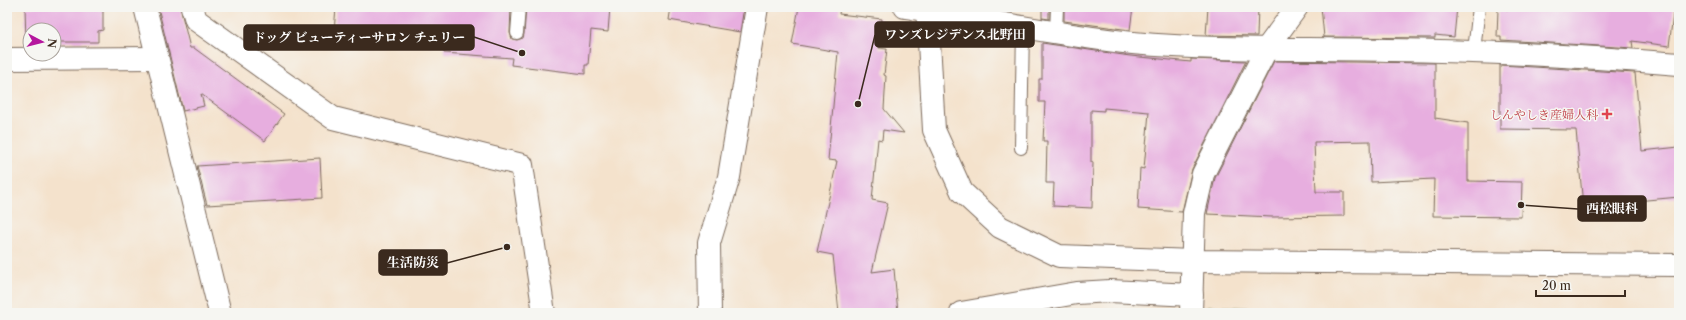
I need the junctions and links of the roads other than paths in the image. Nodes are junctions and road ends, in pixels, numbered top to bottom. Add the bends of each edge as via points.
1 (145, 7) edge
2 (192, 7) edge
3 (519, 7) edge
4 (757, 7) edge
5 (905, 7) edge
6 (1057, 7) edge
7 (1297, 7) edge
8 (1479, 7) edge
9 (927, 9) edge
10 (1023, 27) junction
11 (1056, 32) junction
12 (517, 33) dead end
13 (1267, 48) junction
14 (1474, 51) junction
15 (157, 58) junction
16 (7, 59) edge
17 (1679, 64) edge
18 (1020, 148) dead end
19 (1193, 261) junction
20 (1679, 265) edge
21 (1192, 304) edge
22 (220, 313) edge
23 (544, 313) edge
24 (710, 313) edge
25 (962, 313) edge

1 - 15 street
2 - 23 street via 196,20 333,118 522,165
3 - 12 lane
4 - 24 street via 730,178 709,243
5 - 9 street
6 - 11 lane
7 - 13 street
8 - 14 lane
9 - 10 street
9 - 19 street via 934,130 962,192 1000,228 1059,256
10 - 11 street
10 - 18 lane
11 - 13 street via 1133,43
13 - 14 street
13 - 19 street via 1203,174 1194,213
14 - 17 street
15 - 16 street
15 - 22 street
19 - 20 street
19 - 21 street
21 - 25 street via 1110,291 1077,293

